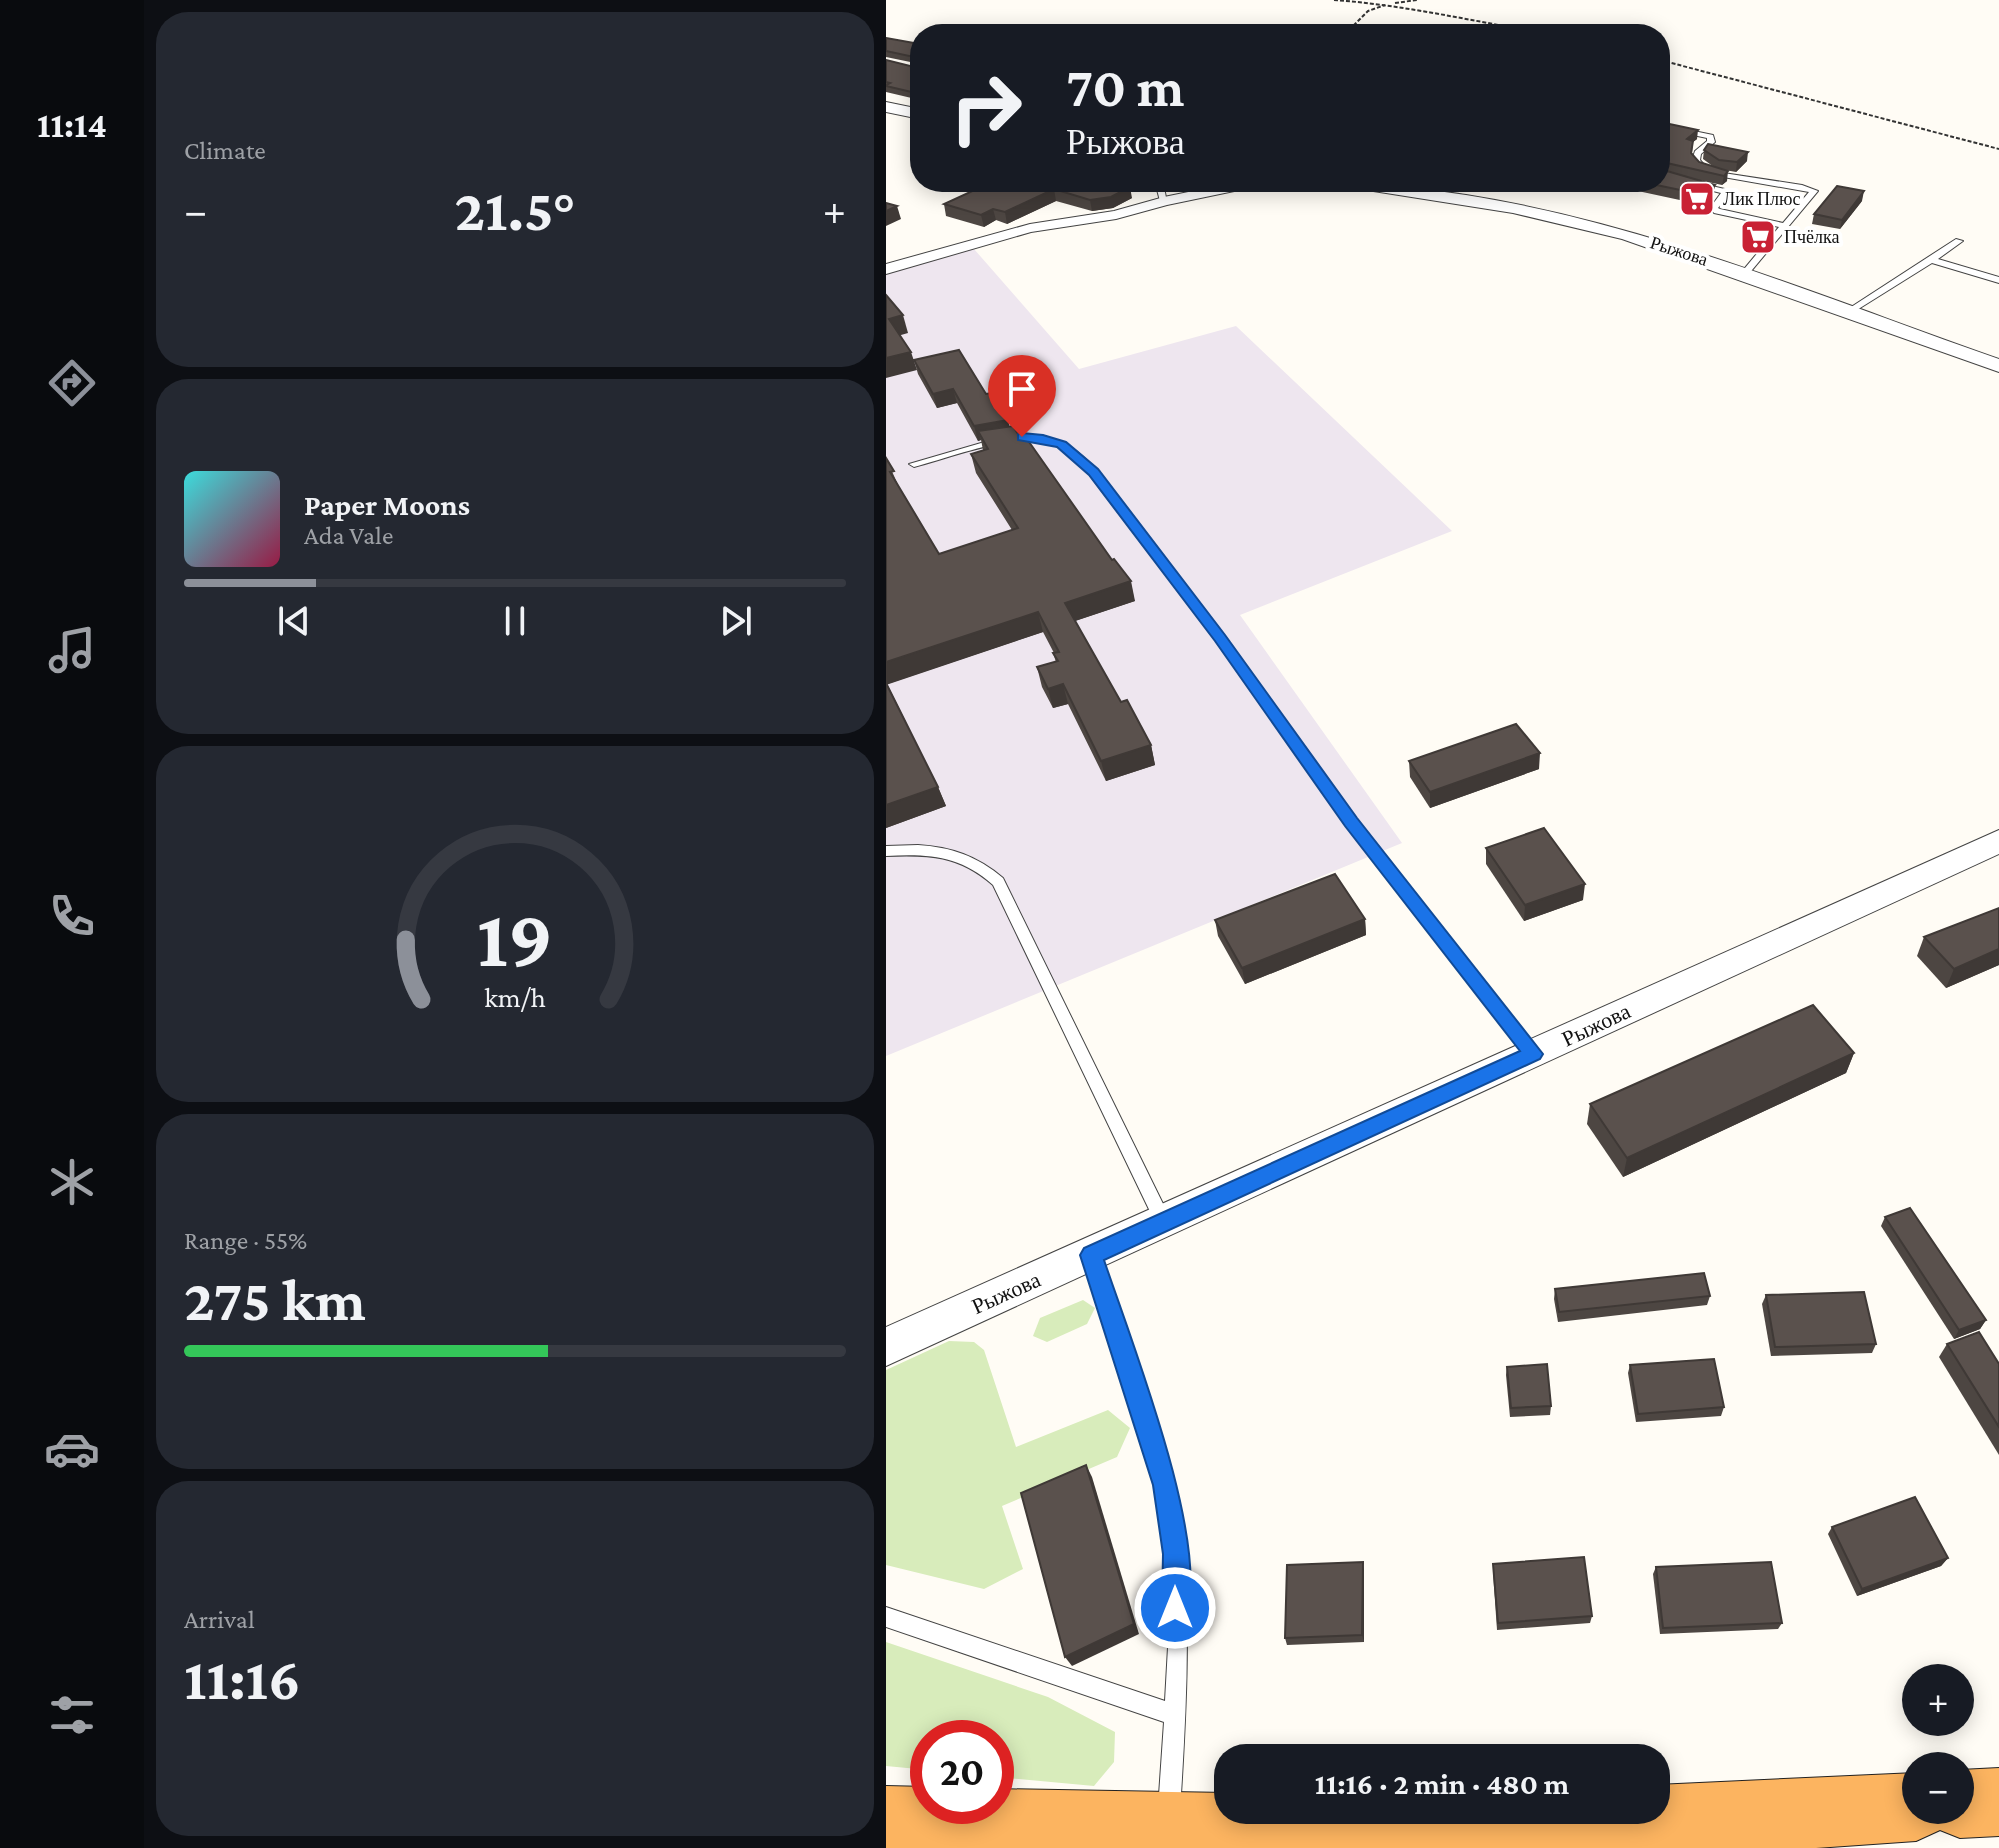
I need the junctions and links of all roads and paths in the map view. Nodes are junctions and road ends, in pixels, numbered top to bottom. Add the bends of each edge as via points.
1 (1334, 0) edge
2 (1417, 0) edge
3 (1390, 4) junction
4 (1355, 24) edge
5 (1488, 24) edge
6 (1670, 63) edge
7 (886, 107) edge
8 (910, 112) edge
9 (1670, 128) edge
10 (1999, 149) edge
11 (1670, 178) edge
12 (1162, 192) edge
13 (1209, 192) edge
14 (1444, 192) edge
15 (1164, 201) junction
16 (1786, 226) junction
17 (1959, 241) dead end
18 (1931, 260) junction
19 (886, 269) edge
20 (1744, 274) junction
21 (1999, 280) edge
22 (1849, 311) junction
23 (1999, 366) edge
24 (914, 464) dead end
25 (1999, 841) edge
26 (886, 851) edge
27 (1533, 1054) junction
28 (1163, 1221) junction
29 (1091, 1255) junction
30 (886, 1347) edge
31 (886, 1617) edge
32 (1175, 1715) junction
33 (1999, 1802) edge
34 (1974, 1803) edge
35 (1902, 1808) edge
36 (1670, 1819) edge
37 (886, 1820) edge
38 (1546, 1824) edge
39 (1644, 1824) edge
40 (1166, 1838) edge
41 (1781, 1848) edge

1 - 3 path
2 - 3 path
3 - 4 path via 1368,11
3 - 5 path
6 - 10 path
7 - 8 street
9 - 16 lane via 1710,137 1698,153 1700,168 1729,178 1769,180 1814,191
11 - 16 lane via 1726,192 1714,210
12 - 15 lane
13 - 15 street
14 - 20 street, Рыжова via 1628,235
15 - 19 street via 1116,215 1030,228
16 - 20 lane
17 - 18 lane
18 - 21 lane
18 - 22 lane
20 - 22 street, Рыжова
22 - 23 street, Рыжова
24 - 27 lane via 1022,437 1061,444 1079,457 1220,638 1351,822
25 - 27 street, Рыжова
26 - 28 lane via 943,850 983,867 998,882
27 - 28 street, Рыжова
28 - 29 street, Рыжова
29 - 30 street, Рыжова
29 - 32 lane via 1166,1485 1176,1554
31 - 32 lane
32 - 40 lane
33 - 34 highway
35 - 36 highway
37 - 40 highway
38 - 40 highway
39 - 41 highway

